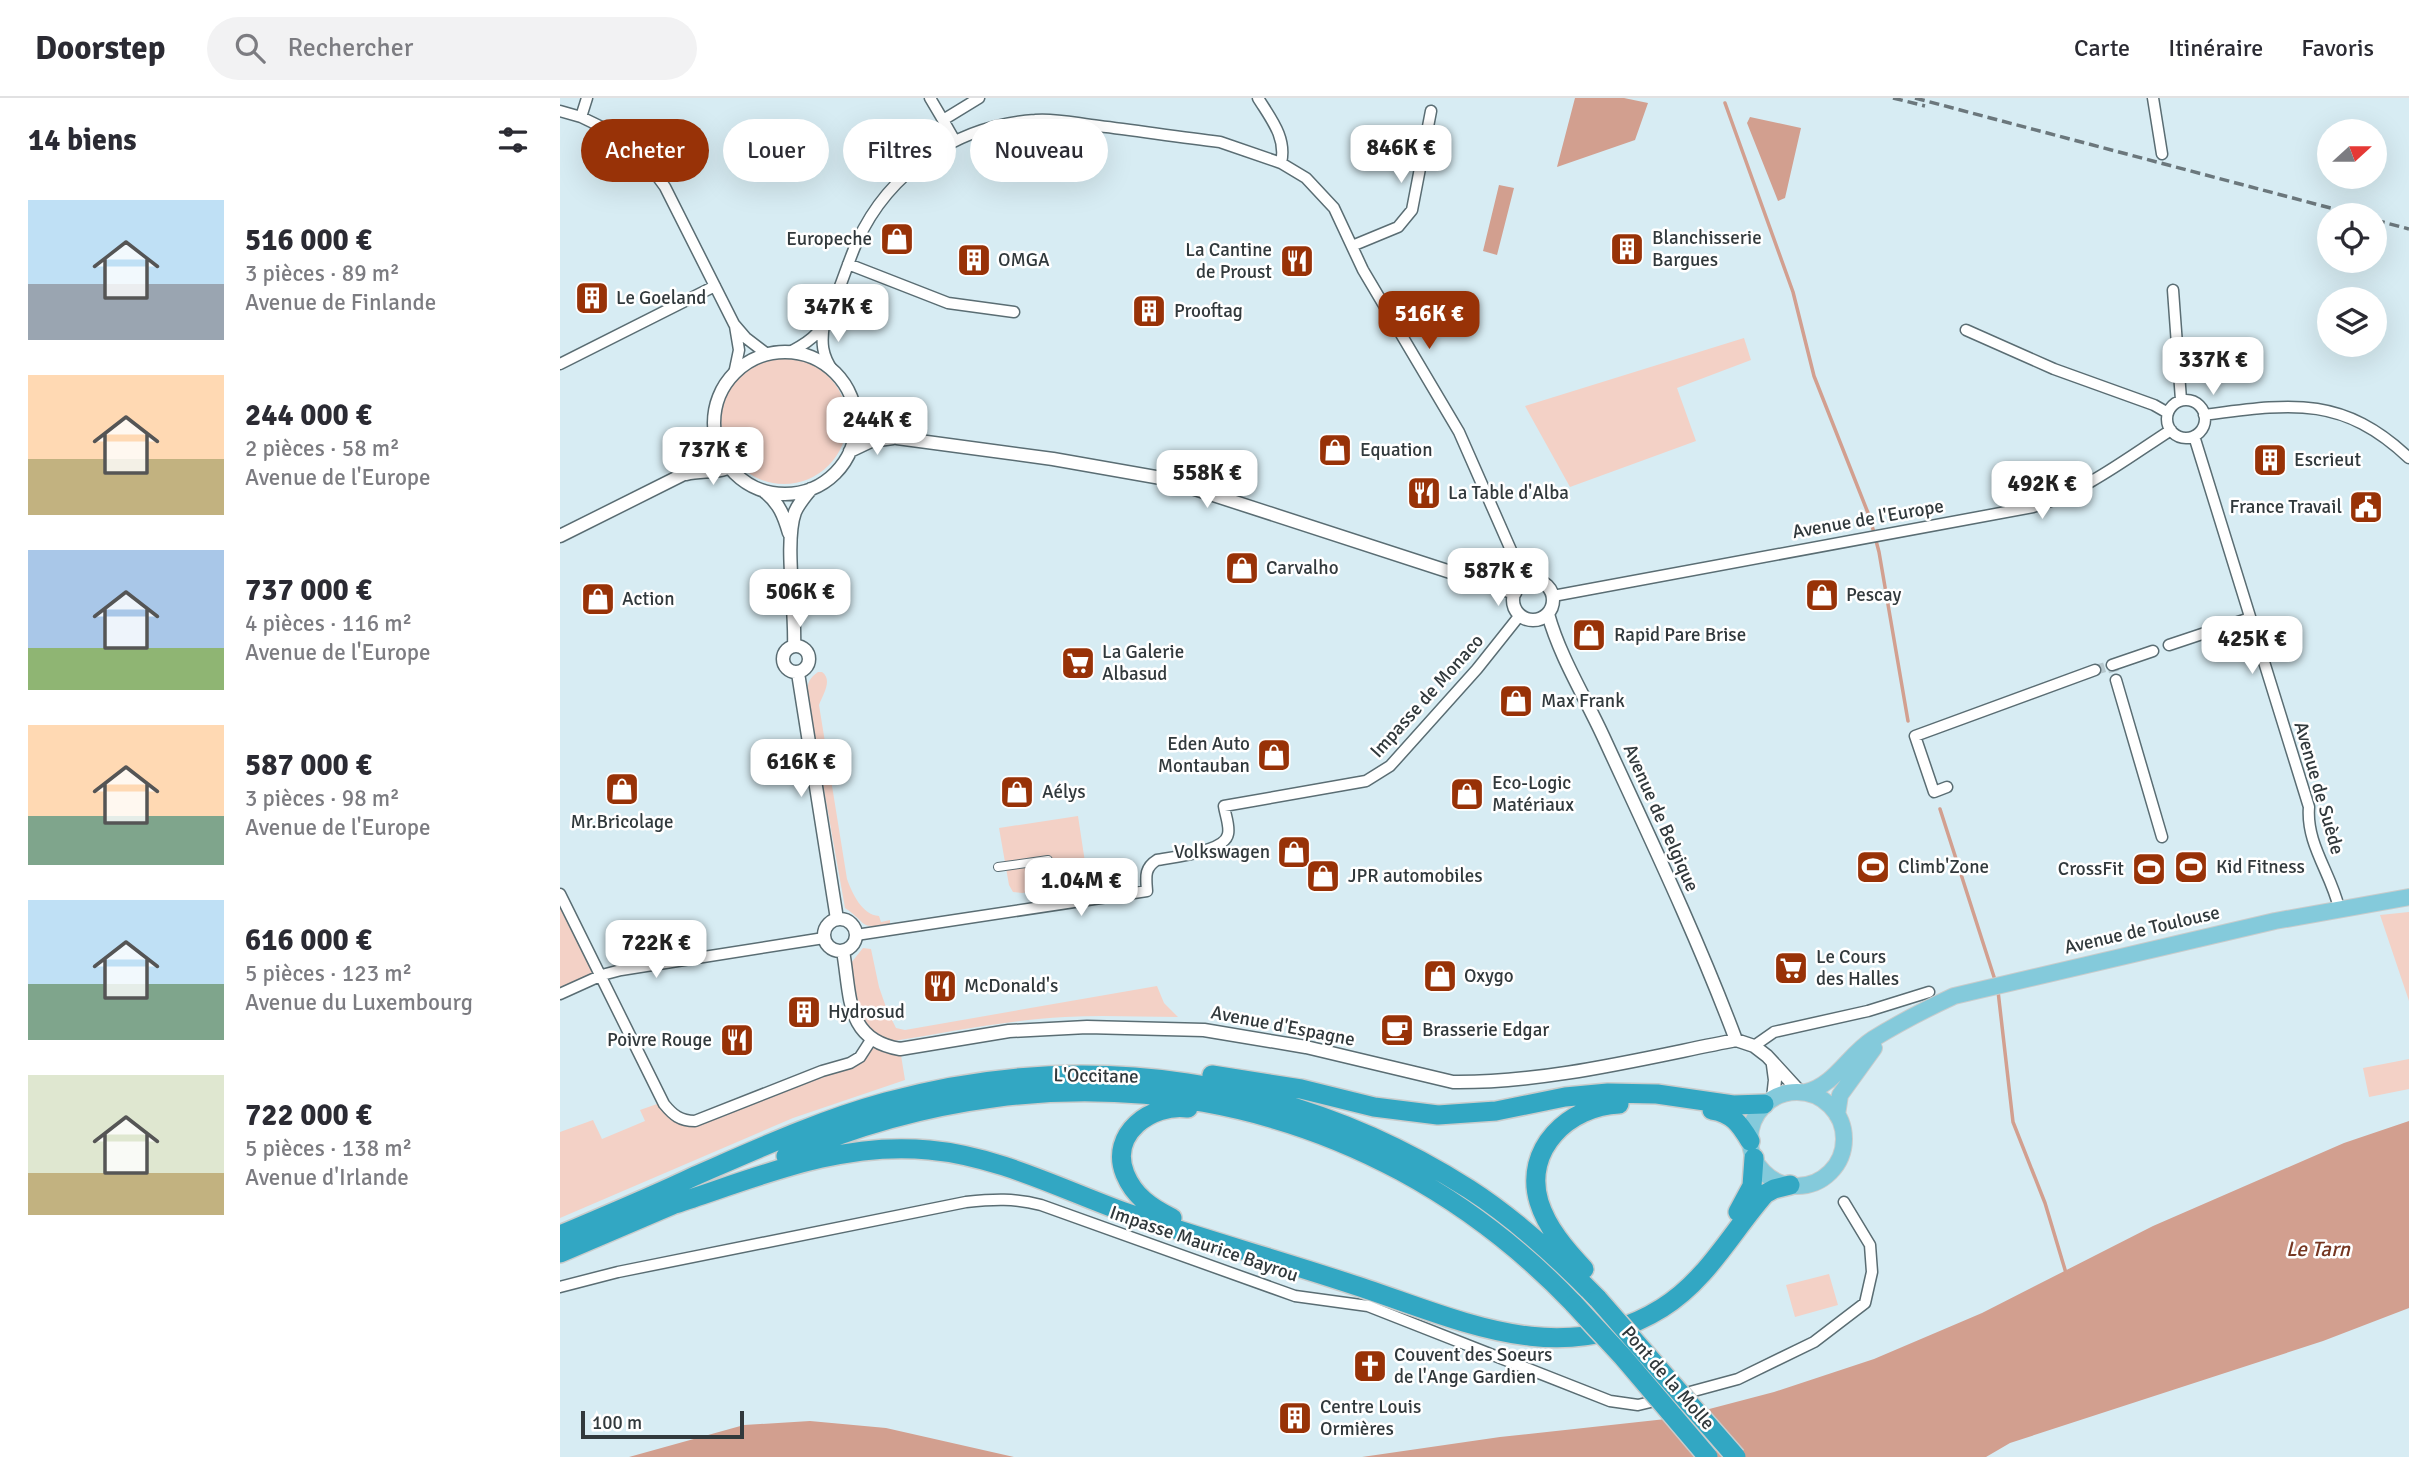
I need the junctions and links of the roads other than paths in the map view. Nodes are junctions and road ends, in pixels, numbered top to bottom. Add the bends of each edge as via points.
1 (587, 98) edge
2 (930, 98) edge
3 (979, 98) edge
4 (1258, 98) edge
5 (2153, 98) edge
6 (560, 111) edge
7 (1431, 111) dead end
8 (581, 117) junction
9 (942, 119) edge
10 (945, 119) edge
11 (956, 141) edge
12 (2162, 154) dead end
13 (1281, 163) junction
14 (897, 182) edge
15 (1352, 246) junction
16 (848, 264) junction
17 (715, 286) junction
18 (2173, 290) dead end
19 (1014, 312) dead end
20 (825, 321) junction
21 (734, 324) junction
22 (1966, 330) dead end
23 (790, 352) junction
24 (767, 354) junction
25 (560, 364) edge
26 (833, 371) junction
27 (734, 374) junction
28 (2181, 400) junction
29 (855, 411) junction
30 (2168, 413) junction
31 (2204, 415) junction
32 (2171, 430) junction
33 (715, 435) junction
34 (2194, 436) junction
35 (897, 438) junction
36 (850, 451) junction
37 (2409, 458) edge
38 (729, 467) junction
39 (682, 475) junction
40 (811, 489) junction
41 (763, 491) junction
42 (560, 536) edge
43 (791, 540) junction
44 (1525, 582) junction
45 (1515, 593) junction
46 (1553, 596) junction
47 (1548, 614) junction
48 (1520, 615) junction
49 (2250, 618) junction
50 (2169, 645) dead end
51 (794, 646) junction
52 (2154, 651) dead end
53 (2112, 665) tunnel mouth
54 (2095, 670) dead end
55 (798, 673) junction
56 (2116, 680) dead end
57 (1947, 787) dead end
58 (2162, 837) dead end
59 (998, 867) dead end
60 (560, 894) edge
61 (1054, 896) dead end
62 (2409, 897) edge
63 (2339, 908) junction
64 (837, 919) junction
65 (856, 935) junction
66 (824, 938) junction
67 (843, 951) junction
68 (601, 975) junction
69 (1929, 992) dead end
70 (560, 995) edge
71 (1892, 1029) junction
72 (871, 1040) junction
73 (1736, 1040) junction
74 (1754, 1046) junction
75 (1773, 1064) junction
76 (1087, 1074) junction
77 (1803, 1092) junction
78 (1769, 1101) junction
79 (1837, 1115) junction
80 (1338, 1141) junction
81 (1752, 1149) junction
82 (686, 1181) junction
83 (1790, 1185) junction
84 (1844, 1202) dead end
85 (675, 1204) junction
86 (560, 1225) edge
87 (560, 1235) edge
88 (560, 1253) edge
89 (560, 1287) edge
90 (1603, 1297) junction
91 (1574, 1304) joint
92 (1708, 1457) edge
93 (1737, 1457) edge

1 - 8 street
2 - 9 street
3 - 10 street
4 - 13 street via 1281,136
5 - 12 street
6 - 8 street
7 - 15 street via 1412,210 1398,227
8 - 17 street via 610,131 643,157 665,187
11 - 13 street via 980,130 1037,120 1220,142
13 - 15 street via 1324,195
14 - 16 street via 872,214
15 - 44 street via 1459,432
16 - 19 street via 948,303
16 - 20 street
17 - 21 street
17 - 25 street
18 - 28 street
20 - 23 street via 811,339
20 - 26 street via 822,346
21 - 24 street
21 - 27 street via 739,350
22 - 30 street
23 - 24 street
23 - 26 street via 813,358
24 - 27 street
26 - 29 street
27 - 33 street via 721,392
28 - 30 street
28 - 31 street via 2193,401
29 - 35 street via 874,429
29 - 36 street
30 - 32 street
31 - 34 street via 2204,425
31 - 37 street via 2277,406 2334,411 2374,429
32 - 34 street via 2182,437
32 - 46 street, Avenue de l'Europe via 2059,500
33 - 38 street
33 - 39 street
34 - 49 street, Avenue de Suède
35 - 36 street via 871,441
35 - 45 street via 1161,478
36 - 40 street via 834,474
38 - 39 street
38 - 41 street
39 - 42 street
40 - 41 street via 779,494
40 - 43 street via 796,510
41 - 43 street via 781,510
43 - 51 street
44 - 45 street
44 - 46 street via 1542,582
45 - 48 street via 1514,605
46 - 47 street
47 - 48 street via 1531,620
47 - 73 street, Avenue de Belgique via 1712,976
48 - 65 street, Impasse de Monaco via 1380,774 1366,781 1224,806 1228,834 1223,843 1149,865 1147,891
49 - 50 street
49 - 63 street, Avenue de Suède via 2309,807 2307,823
51 - 55 street via 785,652 783,663
51 - 55 street via 802,647 809,657 807,667
52 - 53 street
54 - 57 street via 1915,736 1934,792
55 - 64 street
56 - 58 street
59 - 61 street via 1048,860
60 - 68 street
62 - 63 main road, Avenue de Toulouse
63 - 71 main road, Avenue de Toulouse via 1954,996
64 - 65 street via 850,922
64 - 66 street via 826,928
65 - 67 street via 852,946
66 - 67 street via 833,949
66 - 68 street
67 - 72 street via 859,1027
68 - 70 street
68 - 72 street via 664,1104 683,1121 695,1121 850,1063
69 - 74 street via 1774,1032
71 - 77 main road, Avenue de Toulouse via 1859,1050 1824,1086
71 - 79 main road, Avenue de Toulouse via 1846,1085
72 - 73 street, Avenue d'Espagne via 900,1049 1022,1031 1087,1027 1203,1030 1306,1047 1453,1082 1472,1082 1528,1079
73 - 74 street, Avenue d'Espagne
74 - 75 street, Avenue d'Espagne
75 - 77 street, Avenue d'Espagne
75 - 78 street via 1776,1080
76 - 78 highway via 1158,1068 1254,1080 1374,1107 1438,1115 1608,1093 1657,1094 1733,1105
76 - 82 highway, L'Occitane via 959,1084 883,1102
76 - 90 highway, L'Occitane via 1210,1086 1324,1116 1443,1173 1496,1209
77 - 78 main road
77 - 79 main road via 1824,1100
78 - 81 main road via 1753,1121
79 - 83 main road via 1844,1140 1836,1165 1819,1180
80 - 81 highway via 1194,1109 1168,1108 1143,1117 1125,1141 1122,1158 1124,1172 1142,1200 1172,1218 1472,1316 1512,1326 1562,1330 1612,1323 1659,1299 1681,1281 1745,1201 1752,1186
80 - 85 highway, L'Occitane via 1249,1111 1159,1094 1030,1092 900,1115 798,1150
80 - 91 highway, L'Occitane via 1450,1199 1522,1254
81 - 83 main road via 1765,1173
81 - 90 highway via 1736,1119 1719,1111 1636,1102 1594,1107 1555,1131 1542,1151 1535,1179 1538,1201 1549,1226
82 - 86 highway
82 - 87 highway, L'Occitane
83 - 85 highway via 1765,1194 1704,1273 1662,1308 1616,1330 1563,1339 1509,1334 1462,1322 981,1160 930,1150 875,1149 821,1157
84 - 89 street, Impasse Maurice Bayrou via 1870,1245 1872,1272 1865,1303 1814,1342 1738,1379 1638,1405 1609,1401 1368,1306 1295,1296 1020,1200 966,1202
85 - 88 highway, L'Occitane
90 - 93 highway, Pont de la Molle, bridge
91 - 92 highway, Pont de la Molle, bridge

